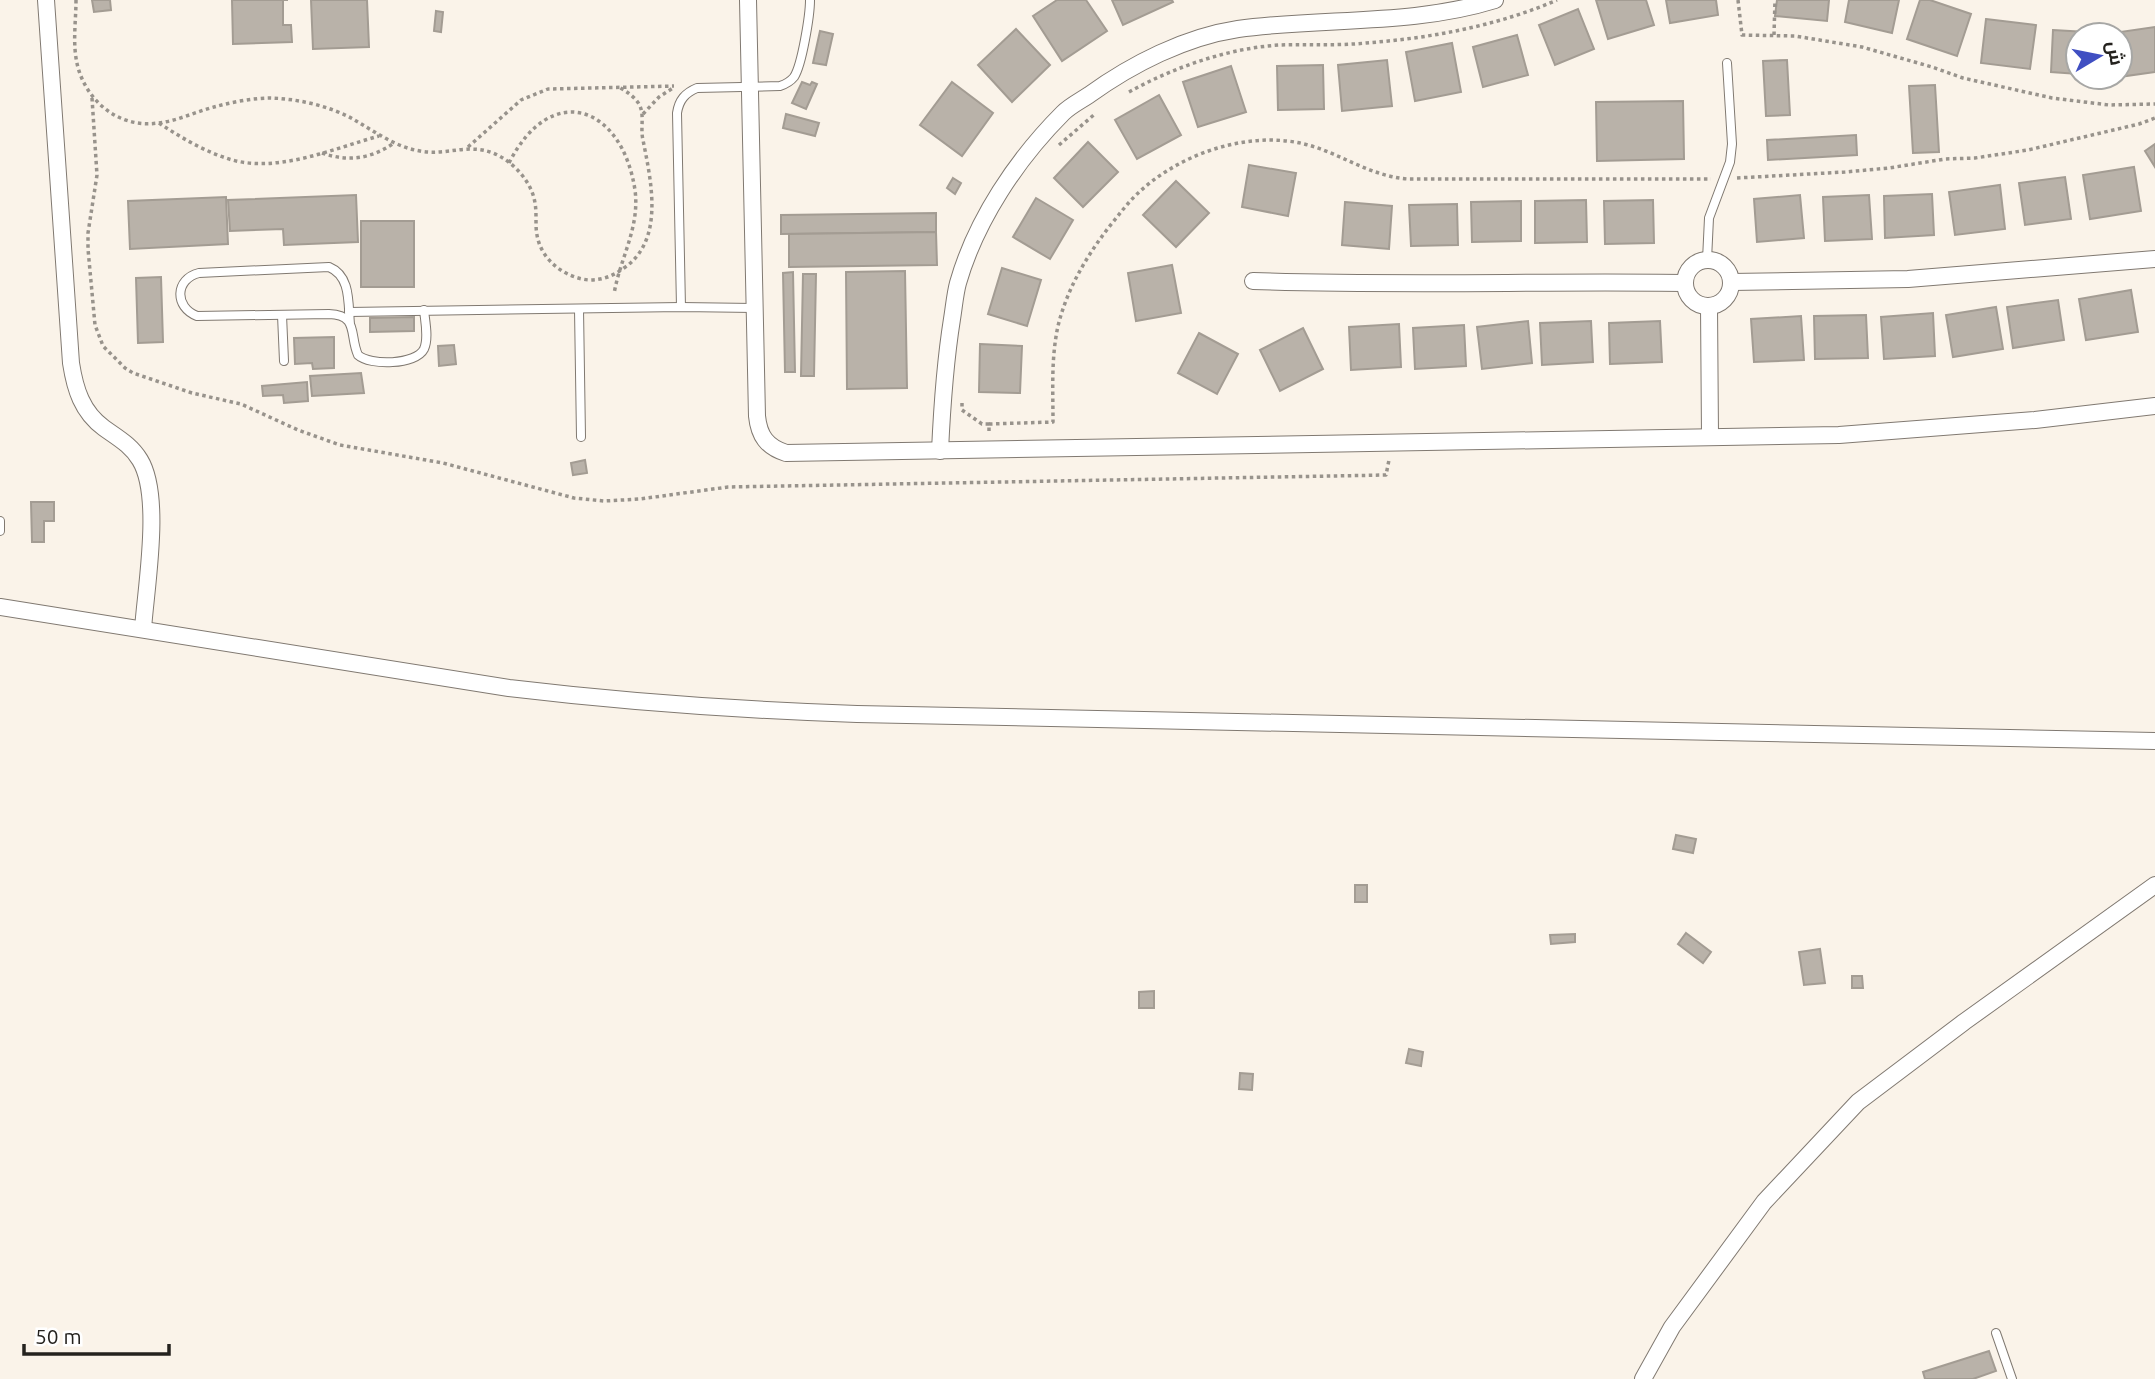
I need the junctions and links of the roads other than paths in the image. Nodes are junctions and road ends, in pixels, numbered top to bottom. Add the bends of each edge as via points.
1 (46, 0) edge
2 (748, 0) edge
3 (810, 0) edge
4 (1495, 0) edge
5 (1727, 62) dead end
6 (751, 87) junction
7 (2155, 259) edge
8 (1707, 260) junction
9 (1254, 281) dead end
10 (1731, 282) junction
11 (1685, 284) junction
12 (1709, 306) junction
13 (681, 307) junction
14 (754, 308) junction
15 (579, 309) junction
16 (424, 310) junction
17 (349, 312) junction
18 (282, 315) junction
19 (351, 324) junction
20 (284, 361) dead end
21 (2155, 406) edge
22 (1710, 436) junction
23 (581, 437) dead end
24 (940, 451) junction
25 (0, 521) edge
26 (0, 531) edge
27 (0, 607) edge
28 (143, 629) junction
29 (2155, 741) edge
30 (2155, 885) edge
31 (1996, 1334) dead end
32 (1643, 1379) edge
33 (2012, 1379) edge

1 - 28 street via 74,382 90,415 130,447 147,474 151,520
2 - 6 street
3 - 6 lane via 794,77 786,85
4 - 24 street via 1417,17 1287,23 1197,38 1107,82 1065,112 1027,154 986,211 958,283 946,352
5 - 8 lane via 1732,144 1709,218
6 - 13 lane via 697,88 679,104
6 - 14 street
7 - 10 street via 1917,278
8 - 10 street via 1724,266
8 - 11 street via 1691,267
9 - 11 street
10 - 12 street via 1725,299
11 - 12 street via 1692,299
12 - 22 street
13 - 14 lane
13 - 15 lane
14 - 24 street via 758,424 770,446 786,453
15 - 16 lane
15 - 23 lane
16 - 17 lane
16 - 19 lane via 426,344 419,355 408,360 362,359 355,349
17 - 18 lane via 344,279 323,267 199,273 187,279 180,290 185,309 197,316
17 - 19 lane
18 - 19 lane via 336,315
18 - 20 lane
21 - 22 street via 1918,430
22 - 24 street
25 - 26 lane
27 - 28 street
28 - 29 street via 509,688 680,706 857,714
30 - 32 street via 1858,1102 1764,1202 1672,1327
31 - 33 lane

